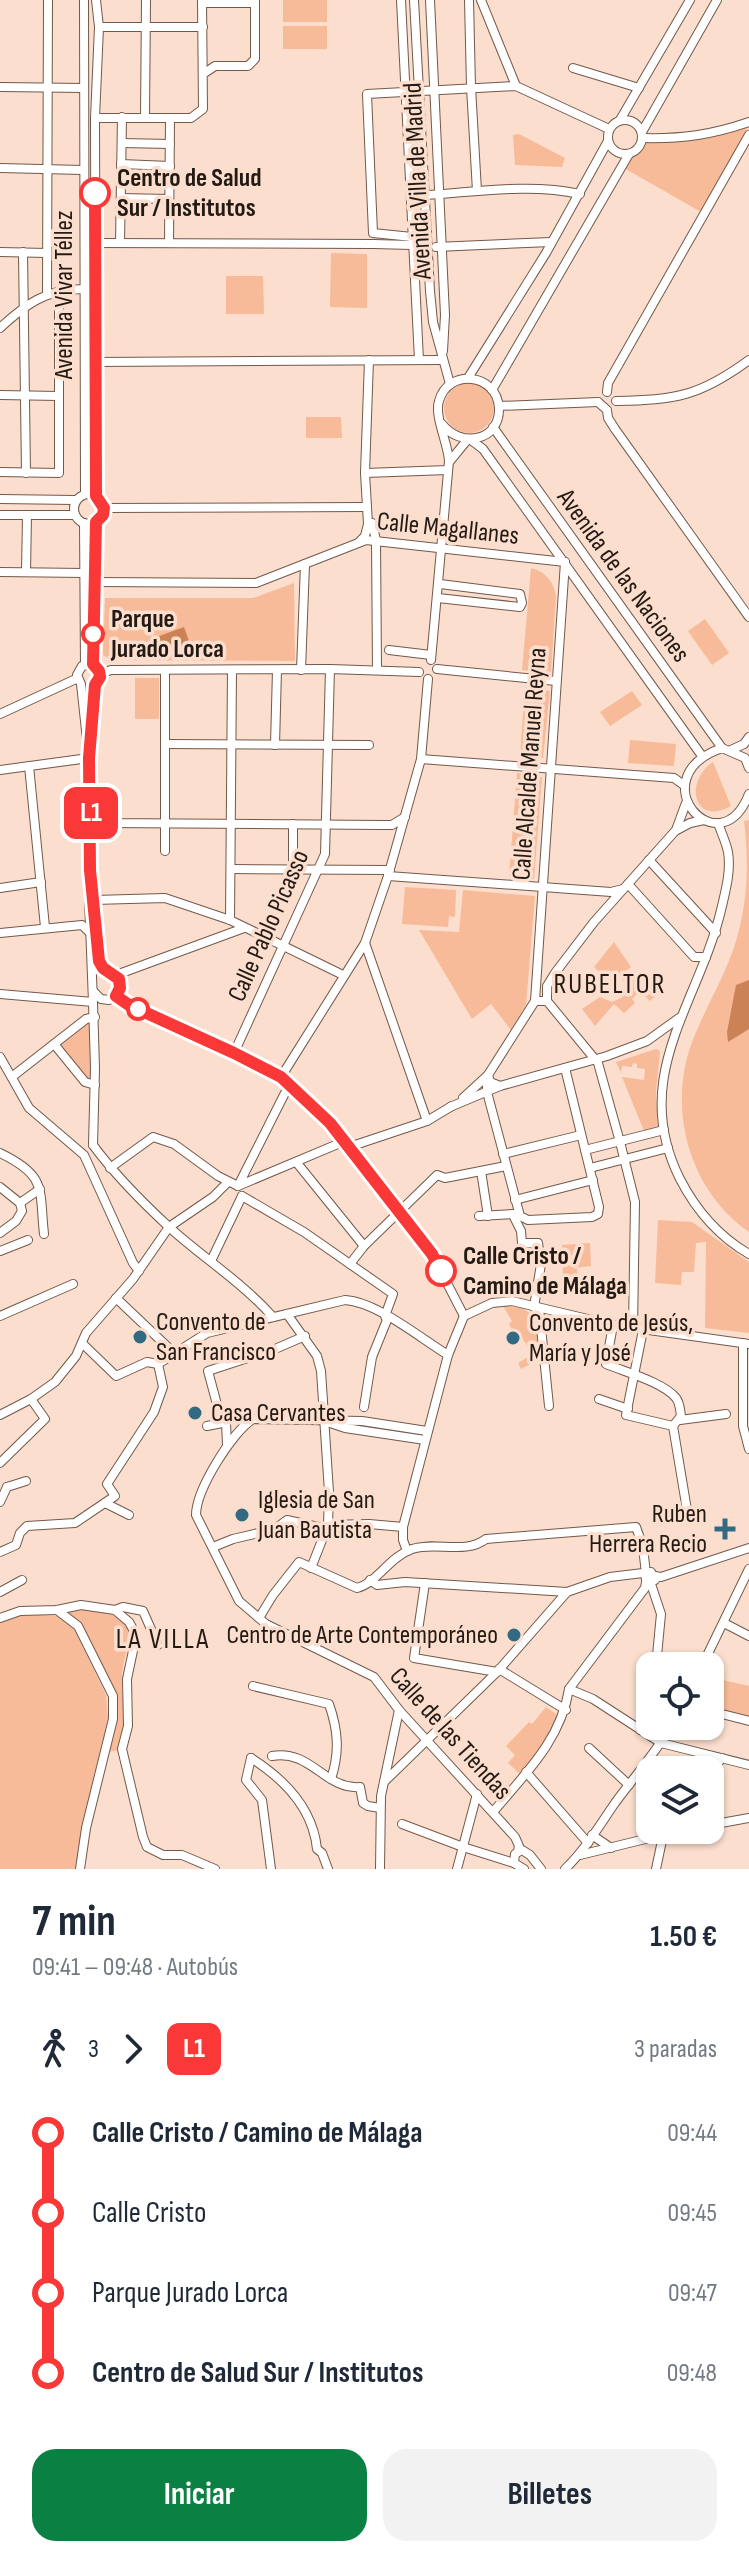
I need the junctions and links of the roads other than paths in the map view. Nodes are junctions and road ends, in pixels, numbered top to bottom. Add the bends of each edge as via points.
1 (48, 0) edge
2 (84, 0) edge
3 (96, 0) edge
4 (146, 0) edge
5 (401, 0) edge
6 (414, 0) edge
7 (430, 0) edge
8 (469, 0) edge
9 (481, 0) edge
10 (690, 0) edge
11 (717, 0) edge
12 (202, 2) edge
13 (255, 2) edge
14 (99, 27) junction
15 (145, 27) junction
16 (203, 27) junction
17 (573, 68) dead end
18 (203, 74) junction
19 (516, 86) junction
20 (0, 87) edge
21 (471, 87) junction
22 (48, 88) junction
23 (84, 88) junction
24 (639, 88) junction
25 (434, 89) junction
26 (418, 91) junction
27 (405, 92) junction
28 (122, 117) junction
29 (95, 118) junction
30 (145, 118) junction
31 (170, 118) junction
32 (620, 120) junction
33 (749, 122) edge
34 (609, 129) junction
35 (642, 135) junction
36 (749, 135) edge
37 (608, 141) junction
38 (122, 143) junction
39 (170, 144) junction
40 (629, 154) junction
41 (121, 164) junction
42 (170, 166) junction
43 (0, 168) edge
44 (48, 169) junction
45 (83, 170) junction
46 (121, 180) junction
47 (170, 181) junction
48 (477, 191) junction
49 (440, 194) junction
50 (580, 194) junction
51 (426, 195) junction
52 (121, 198) junction
53 (169, 199) junction
54 (427, 233) junction
55 (412, 241) junction
56 (551, 242) junction
57 (95, 243) junction
58 (120, 243) junction
59 (169, 243) junction
60 (440, 247) junction
61 (0, 252) edge
62 (23, 252) junction
63 (428, 252) junction
64 (47, 253) junction
65 (84, 289) junction
66 (59, 291) junction
67 (47, 295) junction
68 (24, 307) junction
69 (11, 317) junction
70 (0, 318) edge
71 (0, 328) edge
72 (369, 360) junction
73 (419, 360) junction
74 (442, 360) junction
75 (749, 360) edge
76 (95, 362) junction
77 (468, 378) junction
78 (450, 384) junction
79 (492, 390) junction
80 (607, 392) junction
81 (0, 395) edge
82 (26, 396) junction
83 (59, 396) junction
84 (616, 401) junction
85 (598, 402) junction
86 (499, 406) junction
87 (607, 410) junction
88 (442, 424) junction
89 (493, 427) junction
90 (469, 439) junction
91 (449, 466) junction
92 (0, 472) edge
93 (26, 473) junction
94 (365, 473) junction
95 (85, 494) junction
96 (96, 496) junction
97 (0, 499) edge
98 (75, 500) junction
99 (104, 508) junction
100 (367, 510) junction
101 (0, 515) edge
102 (27, 515) junction
103 (75, 515) junction
104 (96, 522) junction
105 (84, 523) junction
106 (372, 523) junction
107 (376, 540) junction
108 (360, 541) junction
109 (395, 542) junction
110 (443, 547) junction
111 (565, 562) junction
112 (305, 564) junction
113 (0, 572) edge
114 (26, 572) junction
115 (85, 573) junction
116 (95, 582) junction
117 (440, 584) junction
118 (438, 598) junction
119 (749, 617) edge
120 (389, 650) dead end
121 (431, 658) junction
122 (89, 664) junction
123 (330, 669) junction
124 (437, 669) junction
125 (165, 670) junction
126 (232, 670) junction
127 (277, 670) junction
128 (301, 670) junction
129 (377, 670) junction
130 (419, 672) junction
131 (100, 674) junction
132 (428, 679) junction
133 (80, 681) junction
134 (556, 681) junction
135 (95, 685) junction
136 (0, 714) edge
137 (749, 737) edge
138 (165, 744) junction
139 (231, 745) junction
140 (275, 745) junction
141 (329, 745) junction
142 (369, 745) dead end
143 (726, 749) junction
144 (702, 756) junction
145 (89, 758) junction
146 (745, 758) junction
147 (421, 759) junction
148 (29, 766) junction
149 (550, 768) junction
150 (749, 768) edge
151 (0, 770) edge
152 (685, 786) junction
153 (749, 797) edge
154 (686, 803) junction
155 (91, 808) junction
156 (405, 817) junction
157 (704, 820) junction
158 (718, 823) junction
159 (165, 824) junction
160 (231, 824) junction
161 (293, 824) junction
162 (327, 824) junction
163 (383, 825) junction
164 (676, 830) junction
165 (396, 850) junction
166 (165, 851) dead end
167 (649, 860) junction
168 (231, 869) junction
169 (90, 870) junction
170 (293, 870) junction
171 (317, 870) junction
172 (389, 873) junction
173 (41, 882) junction
174 (626, 886) junction
175 (542, 887) junction
176 (0, 888) edge
177 (600, 891) junction
178 (94, 900) junction
179 (605, 911) junction
180 (230, 920) junction
181 (45, 927) junction
182 (244, 928) junction
183 (0, 933) edge
184 (716, 933) junction
185 (90, 934) junction
186 (365, 943) junction
187 (282, 945) junction
188 (706, 957) junction
189 (536, 969) junction
190 (112, 973) junction
191 (555, 973) junction
192 (343, 975) junction
193 (93, 986) junction
194 (0, 994) edge
195 (116, 996) junction
196 (105, 1000) junction
197 (535, 1001) junction
198 (547, 1001) junction
199 (94, 1011) junction
200 (682, 1016) junction
201 (647, 1041) junction
202 (54, 1044) junction
203 (668, 1051) junction
204 (234, 1053) junction
205 (594, 1060) junction
206 (1, 1061) edge
207 (565, 1068) junction
208 (13, 1076) junction
209 (488, 1076) junction
210 (281, 1077) junction
211 (95, 1085) junction
212 (289, 1085) junction
213 (500, 1086) junction
214 (487, 1092) junction
215 (450, 1107) junction
216 (427, 1121) junction
217 (664, 1130) junction
218 (581, 1135) junction
219 (620, 1142) junction
220 (347, 1144) junction
221 (93, 1145) junction
222 (668, 1148) junction
223 (585, 1150) junction
224 (0, 1153) edge
225 (503, 1154) junction
226 (84, 1155) junction
227 (624, 1160) junction
228 (297, 1163) junction
229 (108, 1165) junction
230 (506, 1166) junction
231 (590, 1168) junction
232 (93, 1170) junction
233 (481, 1171) junction
234 (593, 1180) junction
235 (228, 1182) junction
236 (238, 1186) junction
237 (0, 1187) edge
238 (40, 1189) junction
239 (242, 1196) junction
240 (515, 1200) junction
241 (20, 1203) junction
242 (398, 1213) junction
243 (516, 1214) junction
244 (169, 1227) junction
245 (0, 1233) edge
246 (44, 1234) dead end
247 (28, 1240) dead end
248 (364, 1246) junction
249 (0, 1251) edge
250 (749, 1254) edge
251 (211, 1261) junction
252 (350, 1264) junction
253 (139, 1271) junction
254 (73, 1284) dead end
255 (116, 1298) junction
256 (536, 1308) junction
257 (287, 1314) junction
258 (0, 1316) edge
259 (385, 1316) junction
260 (464, 1316) junction
261 (273, 1317) junction
262 (613, 1325) junction
263 (633, 1328) junction
264 (643, 1330) junction
265 (305, 1336) junction
266 (746, 1343) edge
267 (83, 1344) junction
268 (174, 1353) junction
269 (448, 1355) junction
270 (158, 1364) junction
271 (635, 1375) junction
272 (31, 1399) junction
273 (599, 1399) dead end
274 (549, 1406) dead end
275 (364, 1407) dead end
276 (627, 1412) junction
277 (726, 1414) dead end
278 (0, 1415) edge
279 (325, 1422) junction
280 (222, 1423) junction
281 (676, 1423) junction
282 (207, 1426) dead end
283 (426, 1436) junction
284 (227, 1448) junction
285 (749, 1449) edge
286 (0, 1463) edge
287 (26, 1481) dead end
288 (3, 1484) edge
289 (0, 1502) edge
290 (105, 1503) junction
291 (129, 1515) dead end
292 (688, 1516) dead end
293 (327, 1527) junction
294 (403, 1527) junction
295 (213, 1547) junction
296 (749, 1548) edge
297 (407, 1551) junction
298 (0, 1552) edge
299 (311, 1568) junction
300 (749, 1569) edge
301 (649, 1578) junction
302 (22, 1580) dead end
303 (370, 1580) junction
304 (425, 1583) junction
305 (0, 1592) edge
306 (567, 1592) junction
307 (57, 1610) junction
308 (115, 1610) junction
309 (0, 1618) edge
310 (259, 1618) junction
311 (724, 1623) junction
312 (749, 1636) edge
313 (158, 1645) dead end
314 (657, 1652) edge
315 (709, 1652) edge
316 (498, 1670) junction
317 (253, 1686) dead end
318 (569, 1689) junction
319 (399, 1710) junction
320 (566, 1710) junction
321 (724, 1715) edge
322 (749, 1721) edge
323 (636, 1727) edge
324 (656, 1740) edge
325 (663, 1740) edge
326 (427, 1741) junction
327 (661, 1743) junction
328 (589, 1748) dead end
329 (272, 1756) junction
330 (714, 1756) edge
331 (251, 1758) junction
332 (724, 1759) edge
333 (749, 1765) edge
334 (266, 1768) junction
335 (526, 1772) junction
336 (331, 1779) junction
337 (384, 1782) junction
338 (629, 1785) junction
339 (477, 1794) junction
340 (380, 1808) junction
341 (493, 1812) junction
342 (749, 1818) edge
343 (724, 1822) edge
344 (402, 1824) dead end
345 (590, 1839) junction
346 (636, 1840) edge
347 (661, 1844) edge
348 (463, 1847) junction
349 (611, 1848) junction
350 (518, 1851) junction
351 (576, 1861) edge
352 (509, 1865) edge
353 (80, 1869) edge
354 (215, 1869) edge
355 (271, 1869) edge
356 (328, 1869) edge
357 (380, 1869) edge
358 (457, 1869) edge
359 (524, 1869) edge
360 (541, 1869) edge
361 (565, 1869) edge
362 (656, 1869) edge

1 - 22 street
2 - 23 street, Avenida Vivar Téllez
3 - 14 street, Avenida Vivar Téllez
4 - 15 street
5 - 27 street, Avenida Villa de Madrid
6 - 26 street
7 - 25 street, Avenida Villa de Madrid
8 - 21 street
9 - 19 street
10 - 24 street
11 - 35 street
12 - 13 street
12 - 16 street
13 - 18 street via 253,64 215,66
14 - 15 street
14 - 29 street, Avenida Vivar Téllez
15 - 16 street
15 - 30 street
16 - 18 street
17 - 24 street
18 - 31 street via 203,109 191,118
19 - 21 street
19 - 34 street
20 - 22 street
21 - 25 street
21 - 48 street
22 - 23 street
22 - 44 street
23 - 45 street, Avenida Vivar Téllez
24 - 32 street
25 - 26 street
25 - 49 street, Avenida Villa de Madrid
26 - 27 street
26 - 51 street
27 - 55 street, Avenida Villa de Madrid
27 - 55 street via 367,94 373,233
28 - 29 street
28 - 30 street
28 - 38 street
29 - 57 street, Avenida Vivar Téllez
30 - 31 street
31 - 39 street
32 - 34 street
32 - 35 street via 633,121
33 - 35 street via 681,139
34 - 37 street
35 - 40 street
36 - 80 street
37 - 40 street via 615,151
37 - 50 street
38 - 39 street
38 - 41 street
39 - 42 street
40 - 79 street
41 - 42 street
41 - 46 street
42 - 47 street
43 - 44 street
44 - 45 street
44 - 64 street
45 - 65 street, Avenida Vivar Téllez
46 - 47 street
46 - 52 street
47 - 53 street
48 - 49 street
48 - 50 street
49 - 51 street
49 - 60 street, Avenida Villa de Madrid
50 - 56 street
51 - 54 street
52 - 53 street
52 - 58 street
53 - 59 street
54 - 55 street
54 - 63 street
55 - 59 street
55 - 63 street
55 - 73 street, Avenida Villa de Madrid
56 - 60 street
56 - 77 street
57 - 58 street
57 - 76 street, Avenida Vivar Téllez
58 - 59 street
60 - 63 street
60 - 74 street, Avenida Villa de Madrid
61 - 62 street
62 - 64 street
62 - 68 street
63 - 74 street via 433,322
64 - 67 street
65 - 66 street
65 - 95 street, Avenida Vivar Téllez
66 - 67 street
66 - 83 street
67 - 68 street
68 - 69 street
68 - 82 street
69 - 70 street
69 - 71 street
72 - 73 street
72 - 76 street
72 - 94 street
73 - 74 street
74 - 78 street
75 - 84 street via 692,394
76 - 96 street, Avenida Vivar Téllez
77 - 78 street
77 - 79 street
78 - 88 street via 439,398
79 - 86 street
80 - 84 street
80 - 85 street
81 - 82 street
82 - 83 street
82 - 93 street
83 - 93 street via 59,473
84 - 87 street
85 - 86 street
85 - 87 street
86 - 89 street
87 - 119 street
88 - 90 street via 455,436
88 - 91 street
89 - 90 street
89 - 143 street, Avenida de las Naciones
90 - 91 street
90 - 111 street, Avenida de las Naciones via 483,449
91 - 94 street
91 - 110 street
92 - 93 street
94 - 100 street
95 - 96 street
95 - 98 street
96 - 99 street
97 - 98 street
98 - 103 street
99 - 100 street
99 - 104 street
100 - 106 street
100 - 108 street via 367,531
101 - 102 street
102 - 103 street
102 - 114 street
103 - 105 street
104 - 105 street
104 - 116 street
105 - 115 street
106 - 107 street
106 - 109 street
107 - 108 street, Calle Magallanes
107 - 109 street, Calle Magallanes
107 - 129 street
108 - 112 street, Calle Magallanes
109 - 110 street, Calle Magallanes
110 - 111 street, Calle Magallanes
110 - 117 street
111 - 134 street, Calle Alcalde Manuel Reyna
111 - 144 street, Avenida de las Naciones
112 - 116 street, Calle Magallanes via 256,583
112 - 128 street
113 - 114 street
114 - 115 street
115 - 122 street
116 - 122 street
117 - 118 street
117 - 118 street via 520,594 522,603 520,607
118 - 121 street
120 - 121 street
121 - 124 street
121 - 130 street via 421,662
122 - 131 street
122 - 133 street via 79,669
123 - 128 street
123 - 129 street
123 - 141 street, Calle Pablo Picasso
124 - 132 street
124 - 134 street
125 - 126 street
125 - 131 street
125 - 138 street
126 - 127 street
126 - 139 street
127 - 128 street
127 - 140 street
129 - 130 street
130 - 132 street
131 - 135 street
132 - 147 street
133 - 135 street
133 - 136 street
133 - 145 street
134 - 149 street, Calle Alcalde Manuel Reyna
135 - 145 street
137 - 143 street
137 - 146 street
138 - 139 street
138 - 159 street
139 - 140 street
139 - 160 street
140 - 141 street
141 - 142 street
141 - 162 street, Calle Pablo Picasso
143 - 144 street
143 - 146 street
144 - 152 street
145 - 148 street
145 - 155 street
146 - 150 street
147 - 149 street
147 - 156 street
148 - 151 street
148 - 173 street
149 - 152 street via 674,778
149 - 175 street, Calle Alcalde Manuel Reyna
152 - 154 street
153 - 158 street via 734,816
154 - 157 street
154 - 164 street
155 - 159 street via 104,823
155 - 169 street
156 - 163 street
156 - 165 street
157 - 158 street
157 - 164 street
158 - 184 street via 728,853 728,878
159 - 160 street
159 - 166 street
160 - 161 street
160 - 168 street
161 - 162 street
161 - 170 street
162 - 163 street
162 - 171 street, Calle Pablo Picasso via 325,854
163 - 165 street via 395,837
164 - 167 street
165 - 172 street
167 - 174 street
167 - 184 street
168 - 170 street
168 - 180 street
169 - 178 street
169 - 185 street
170 - 171 street
171 - 172 street
171 - 187 street, Calle Pablo Picasso
172 - 175 street
172 - 186 street
173 - 176 street
173 - 181 street
174 - 177 street
174 - 179 street
174 - 188 street via 694,957
175 - 177 street
175 - 189 street, Calle Alcalde Manuel Reyna
177 - 179 street
178 - 180 street via 165,898
178 - 190 street via 99,961
179 - 191 street
180 - 182 street
181 - 183 street
181 - 185 street via 82,925
182 - 187 street
182 - 190 street
184 - 188 street
185 - 193 street
186 - 192 street
186 - 216 street
187 - 192 street
187 - 204 street, Calle Pablo Picasso
188 - 200 street
189 - 191 street
189 - 197 street, Calle Alcalde Manuel Reyna
190 - 193 street via 100,973
190 - 195 street via 120,988
191 - 198 street via 547,986
192 - 210 street
193 - 196 street via 97,997
193 - 199 street
194 - 199 street
195 - 196 street
195 - 204 street
196 - 199 street
197 - 198 street
197 - 209 street
198 - 205 street
199 - 202 street
199 - 211 street
200 - 201 street
200 - 203 street
201 - 203 street via 662,1042
201 - 205 street
202 - 208 street
202 - 211 street via 85,1082
203 - 217 street via 661,1102
204 - 210 street
205 - 207 street
205 - 219 street
206 - 208 street
207 - 213 street
207 - 218 street
208 - 226 street via 29,1108
209 - 213 street
209 - 214 street
209 - 215 street
210 - 212 street
211 - 221 street
212 - 220 street
212 - 236 street
213 - 214 street
214 - 215 street
214 - 225 street
215 - 216 street
216 - 220 street
217 - 219 street
217 - 222 street
218 - 223 street
218 - 225 street
219 - 223 street
219 - 227 street
220 - 228 street
220 - 242 street
221 - 226 street
221 - 229 street
222 - 227 street
222 - 250 street via 701,1212
223 - 231 street
224 - 238 street via 25,1168
225 - 230 street
226 - 232 street
227 - 231 street
227 - 263 street via 635,1202
228 - 236 street
228 - 248 street
229 - 232 street
229 - 235 street via 153,1137 170,1142
229 - 244 street
230 - 233 street
230 - 240 street
231 - 234 street
232 - 253 street
233 - 242 street via 441,1176
233 - 243 street via 484,1216
234 - 240 street
234 - 243 street via 599,1207 592,1217 528,1220
235 - 236 street
235 - 244 street
236 - 239 street
237 - 241 street
238 - 241 street
238 - 246 street
239 - 251 street
239 - 252 street
240 - 243 street
241 - 245 street via 20,1216
242 - 248 street
242 - 260 street via 432,1254
243 - 256 street via 522,1243 538,1243
244 - 251 street
244 - 253 street
247 - 249 street
248 - 252 street
251 - 261 street
252 - 259 street via 393,1294
253 - 255 street
254 - 258 street
255 - 267 street
255 - 268 street
256 - 260 street via 503,1301
256 - 262 street
256 - 274 street
257 - 259 street via 345,1300
257 - 261 street
257 - 265 street
259 - 269 street
259 - 275 street
260 - 269 street
261 - 268 street via 202,1336
262 - 263 street
262 - 271 street via 606,1364
263 - 264 street
264 - 266 street
264 - 271 street
265 - 279 street via 321,1371
265 - 280 street via 208,1371
266 - 285 street via 743,1426
267 - 270 street via 116,1376 147,1362
267 - 272 street via 55,1382
268 - 270 street
269 - 283 street
270 - 290 street via 163,1387 144,1430 107,1484 115,1496
271 - 276 street
271 - 281 street via 675,1396
272 - 278 street
272 - 286 street via 45,1419
273 - 276 street
276 - 281 street
277 - 281 street
279 - 283 street via 362,1421
279 - 284 street via 253,1419 241,1426
279 - 293 street
280 - 282 street
280 - 284 street via 227,1427
281 - 292 street
283 - 294 street
284 - 295 street via 196,1511
287 - 288 street
288 - 289 street
290 - 291 street
290 - 298 street via 75,1523 27,1526 12,1549
293 - 294 street
293 - 295 street via 287,1520 275,1529
293 - 299 street
294 - 297 street
295 - 310 street, Calle de las Tiendas via 231,1589
296 - 301 street
297 - 301 street via 636,1527
297 - 303 street
299 - 303 street via 357,1588
299 - 310 street via 299,1562
300 - 311 street
301 - 306 street via 624,1574
301 - 314 street via 661,1614
301 - 318 street
302 - 305 street
303 - 304 street via 377,1585
304 - 306 street
304 - 316 street via 414,1658
306 - 316 street
307 - 308 street via 81,1605
307 - 309 street via 20,1611
307 - 353 street via 78,1626 113,1696 113,1719
308 - 313 street via 143,1611
308 - 354 street via 134,1631 128,1726 122,1744 147,1847
310 - 319 street, Calle de las Tiendas via 374,1677
311 - 312 street
311 - 315 street
316 - 320 street
316 - 326 street
317 - 336 street via 329,1704 338,1736
318 - 320 street
318 - 323 street
319 - 326 street, Calle de las Tiendas
319 - 337 street
320 - 335 street via 552,1741
321 - 322 street
324 - 327 street
325 - 327 street
326 - 337 street
326 - 339 street, Calle de las Tiendas
327 - 330 street
327 - 338 street
328 - 338 street
329 - 331 street
329 - 334 street
329 - 336 street via 306,1760
331 - 334 street
331 - 355 street via 246,1780 262,1800
332 - 333 street
334 - 356 street via 286,1786 315,1828 317,1849
335 - 341 street
335 - 345 street
336 - 340 street via 344,1788 360,1787 363,1803
337 - 340 street
338 - 345 street
339 - 341 street, Calle de las Tiendas
339 - 348 street
340 - 357 street
341 - 350 street, Calle de las Tiendas via 515,1837
342 - 343 street
344 - 348 street
345 - 349 street
345 - 351 street
346 - 349 street
347 - 362 street
348 - 352 street
348 - 358 street
349 - 351 street
350 - 352 street
350 - 360 street via 526,1851
351 - 361 street
352 - 359 street

